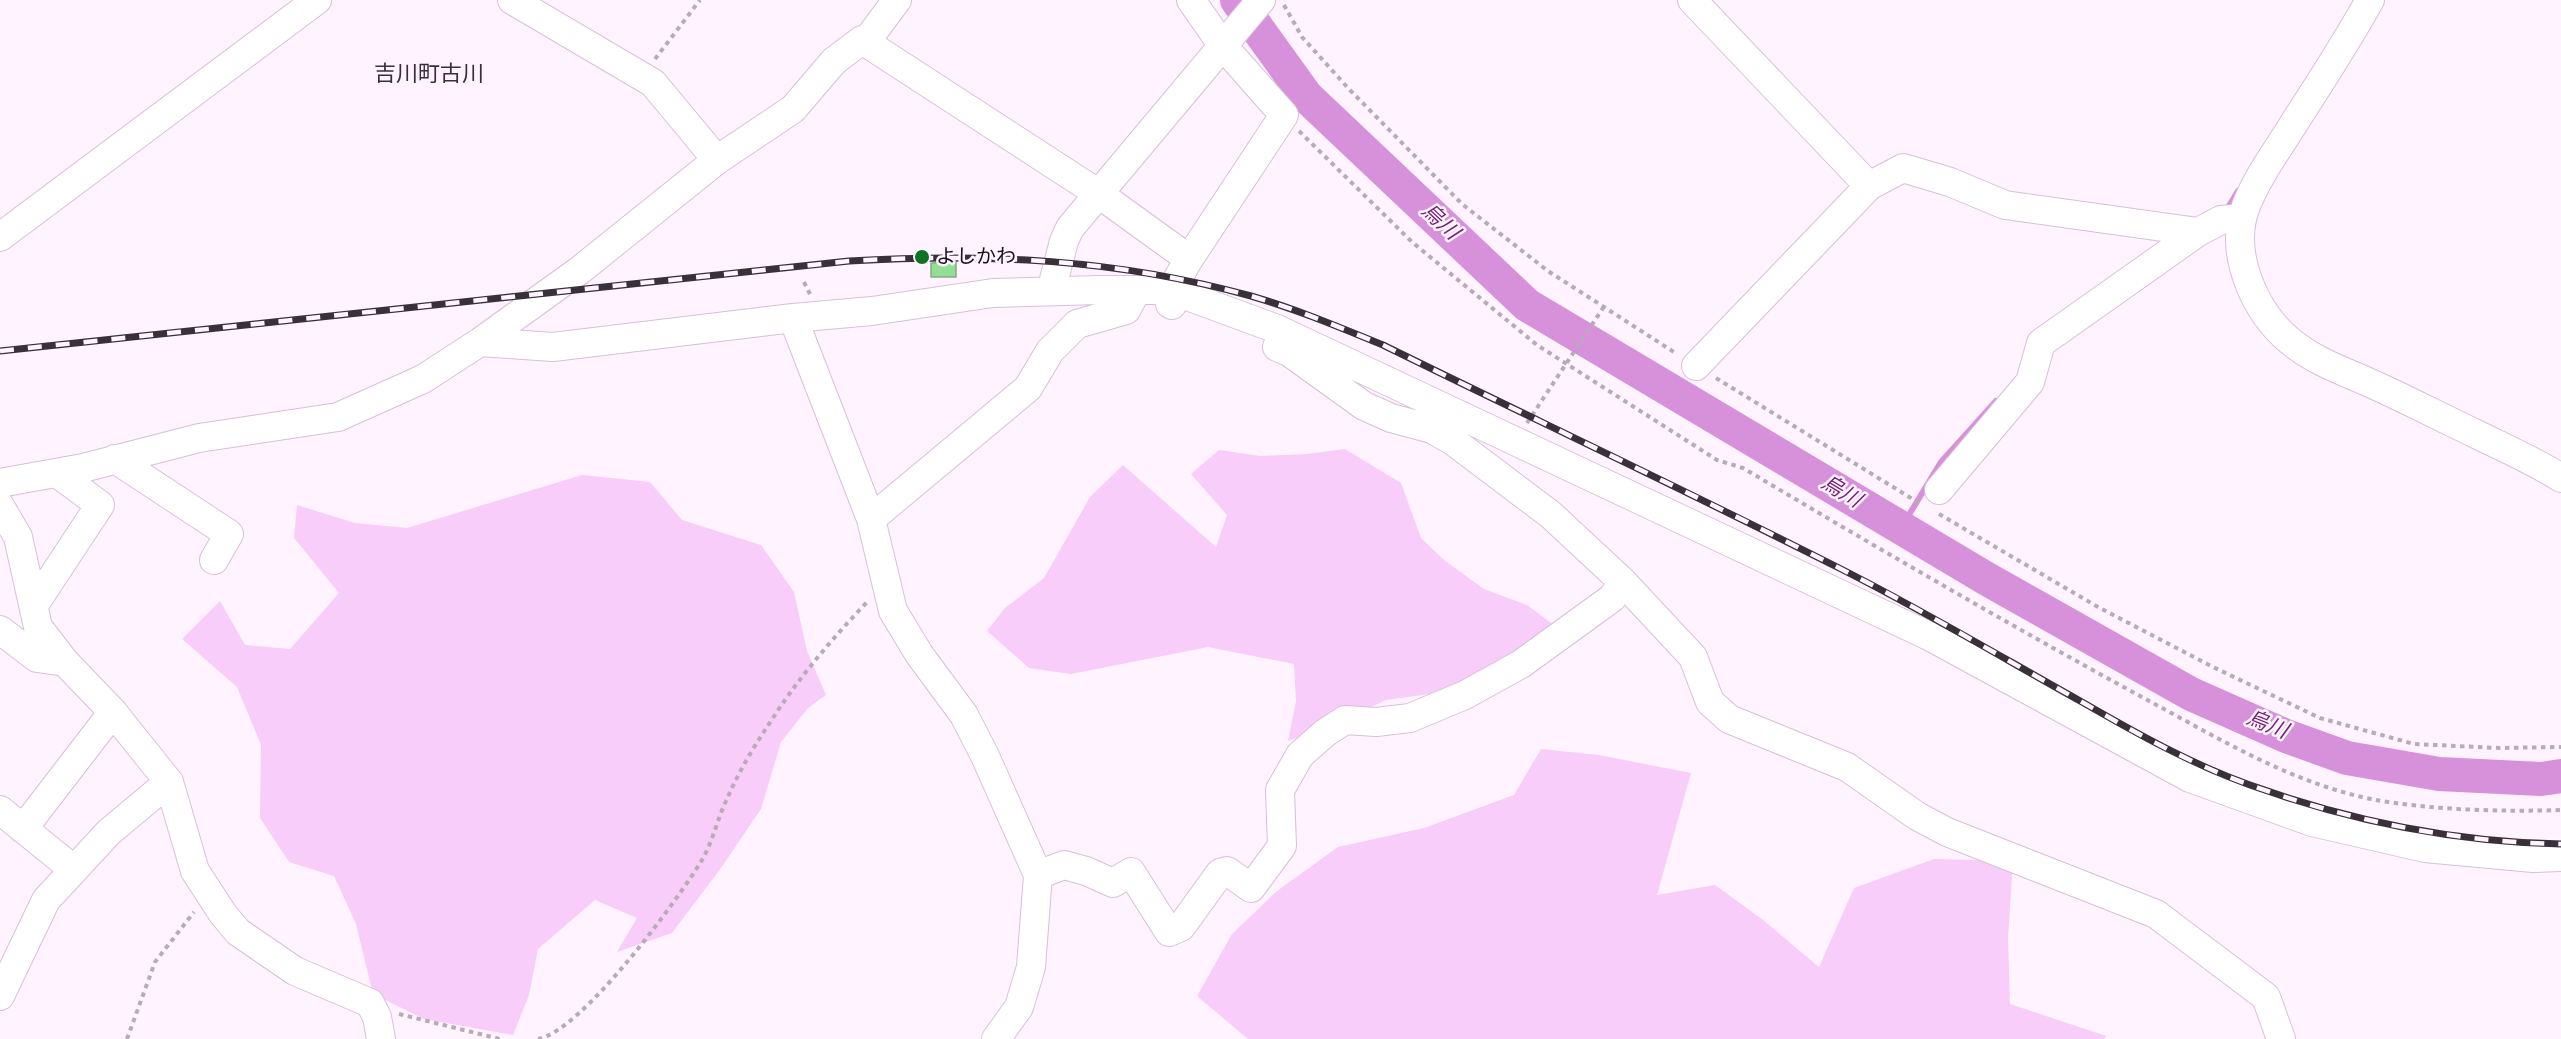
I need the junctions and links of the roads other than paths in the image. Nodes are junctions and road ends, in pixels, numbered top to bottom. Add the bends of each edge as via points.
1 (318, 0) edge
2 (512, 0) edge
3 (897, 0) edge
4 (1191, 0) edge
5 (1261, 0) edge
6 (1692, 0) edge
7 (2370, 0) edge
8 (865, 43) junction
9 (1226, 43) junction
10 (717, 160) junction
11 (1869, 186) junction
12 (1099, 194) junction
13 (2242, 218) junction
14 (2198, 232) junction
15 (0, 237) edge
16 (1190, 259) junction
17 (1137, 290) junction
18 (1171, 290) junction
19 (1051, 291) junction
20 (793, 318) junction
21 (480, 342) junction
22 (1696, 366) road end
23 (1517, 442) junction
24 (115, 459) junction
25 (57, 473) junction
26 (1496, 475) junction
27 (2561, 478) edge
28 (0, 483) edge
29 (1939, 489) dead end
30 (0, 506) edge
31 (871, 519) junction
32 (214, 560) dead end
33 (1623, 582) junction
34 (34, 605) junction
35 (0, 630) edge
36 (65, 662) junction
37 (113, 712) junction
38 (169, 782) junction
39 (0, 810) edge
40 (23, 829) junction
41 (2561, 856) edge
42 (73, 869) junction
43 (1038, 875) junction
44 (2, 985) edge
45 (381, 1039) edge
46 (996, 1039) edge
47 (2282, 1039) edge

1 - 15 street
2 - 10 street via 653,83
3 - 8 street
4 - 9 street
5 - 9 street
6 - 11 street
7 - 13 street via 2261,175
8 - 10 street via 861,40 834,61 793,109
8 - 12 street
9 - 12 street
9 - 16 street via 1284,115
10 - 21 street via 580,270
11 - 14 street via 1903,168 1950,182 2004,205
11 - 22 street
12 - 16 street
12 - 19 street via 1070,228
13 - 14 street via 2221,220
13 - 27 street via 2240,253 2249,283 2260,305 2288,339 2327,366 2380,388
14 - 29 street via 2042,343 2030,382
16 - 18 street
17 - 18 street
17 - 19 street
17 - 31 street via 1126,310 1077,324 1050,351 1028,388
18 - 23 street via 1277,329
18 - 26 street via 1170,304 1289,352 1364,406 1439,433
19 - 20 street via 993,293
20 - 21 street via 553,347
20 - 31 street
21 - 24 street via 423,379 338,417 199,438
23 - 26 street
23 - 41 street via 1929,636 2190,778 2312,822 2424,848 2533,858
24 - 25 street
24 - 32 street via 229,534
25 - 28 street
25 - 34 street via 100,505
26 - 33 street via 1551,515
30 - 34 street via 18,537
31 - 43 street via 893,611 964,715
33 - 43 street via 1612,598 1539,651 1465,695 1410,718 1345,720 1325,733 1300,755 1280,790 1282,846 1270,863 1251,888 1227,871 1220,873 1181,927 1169,932 1131,872 1113,883 1064,865
33 - 47 street via 1693,657 1710,702 1729,719 1847,767 1947,832 2156,914 2266,997
34 - 36 street via 38,627
35 - 36 street via 37,658
36 - 37 street
37 - 38 street
37 - 40 street
38 - 42 street via 109,832
38 - 45 street via 195,871 238,932 295,971 370,1003
39 - 40 street
40 - 42 street
42 - 44 street via 46,900
43 - 46 street via 1031,967 1019,1007

